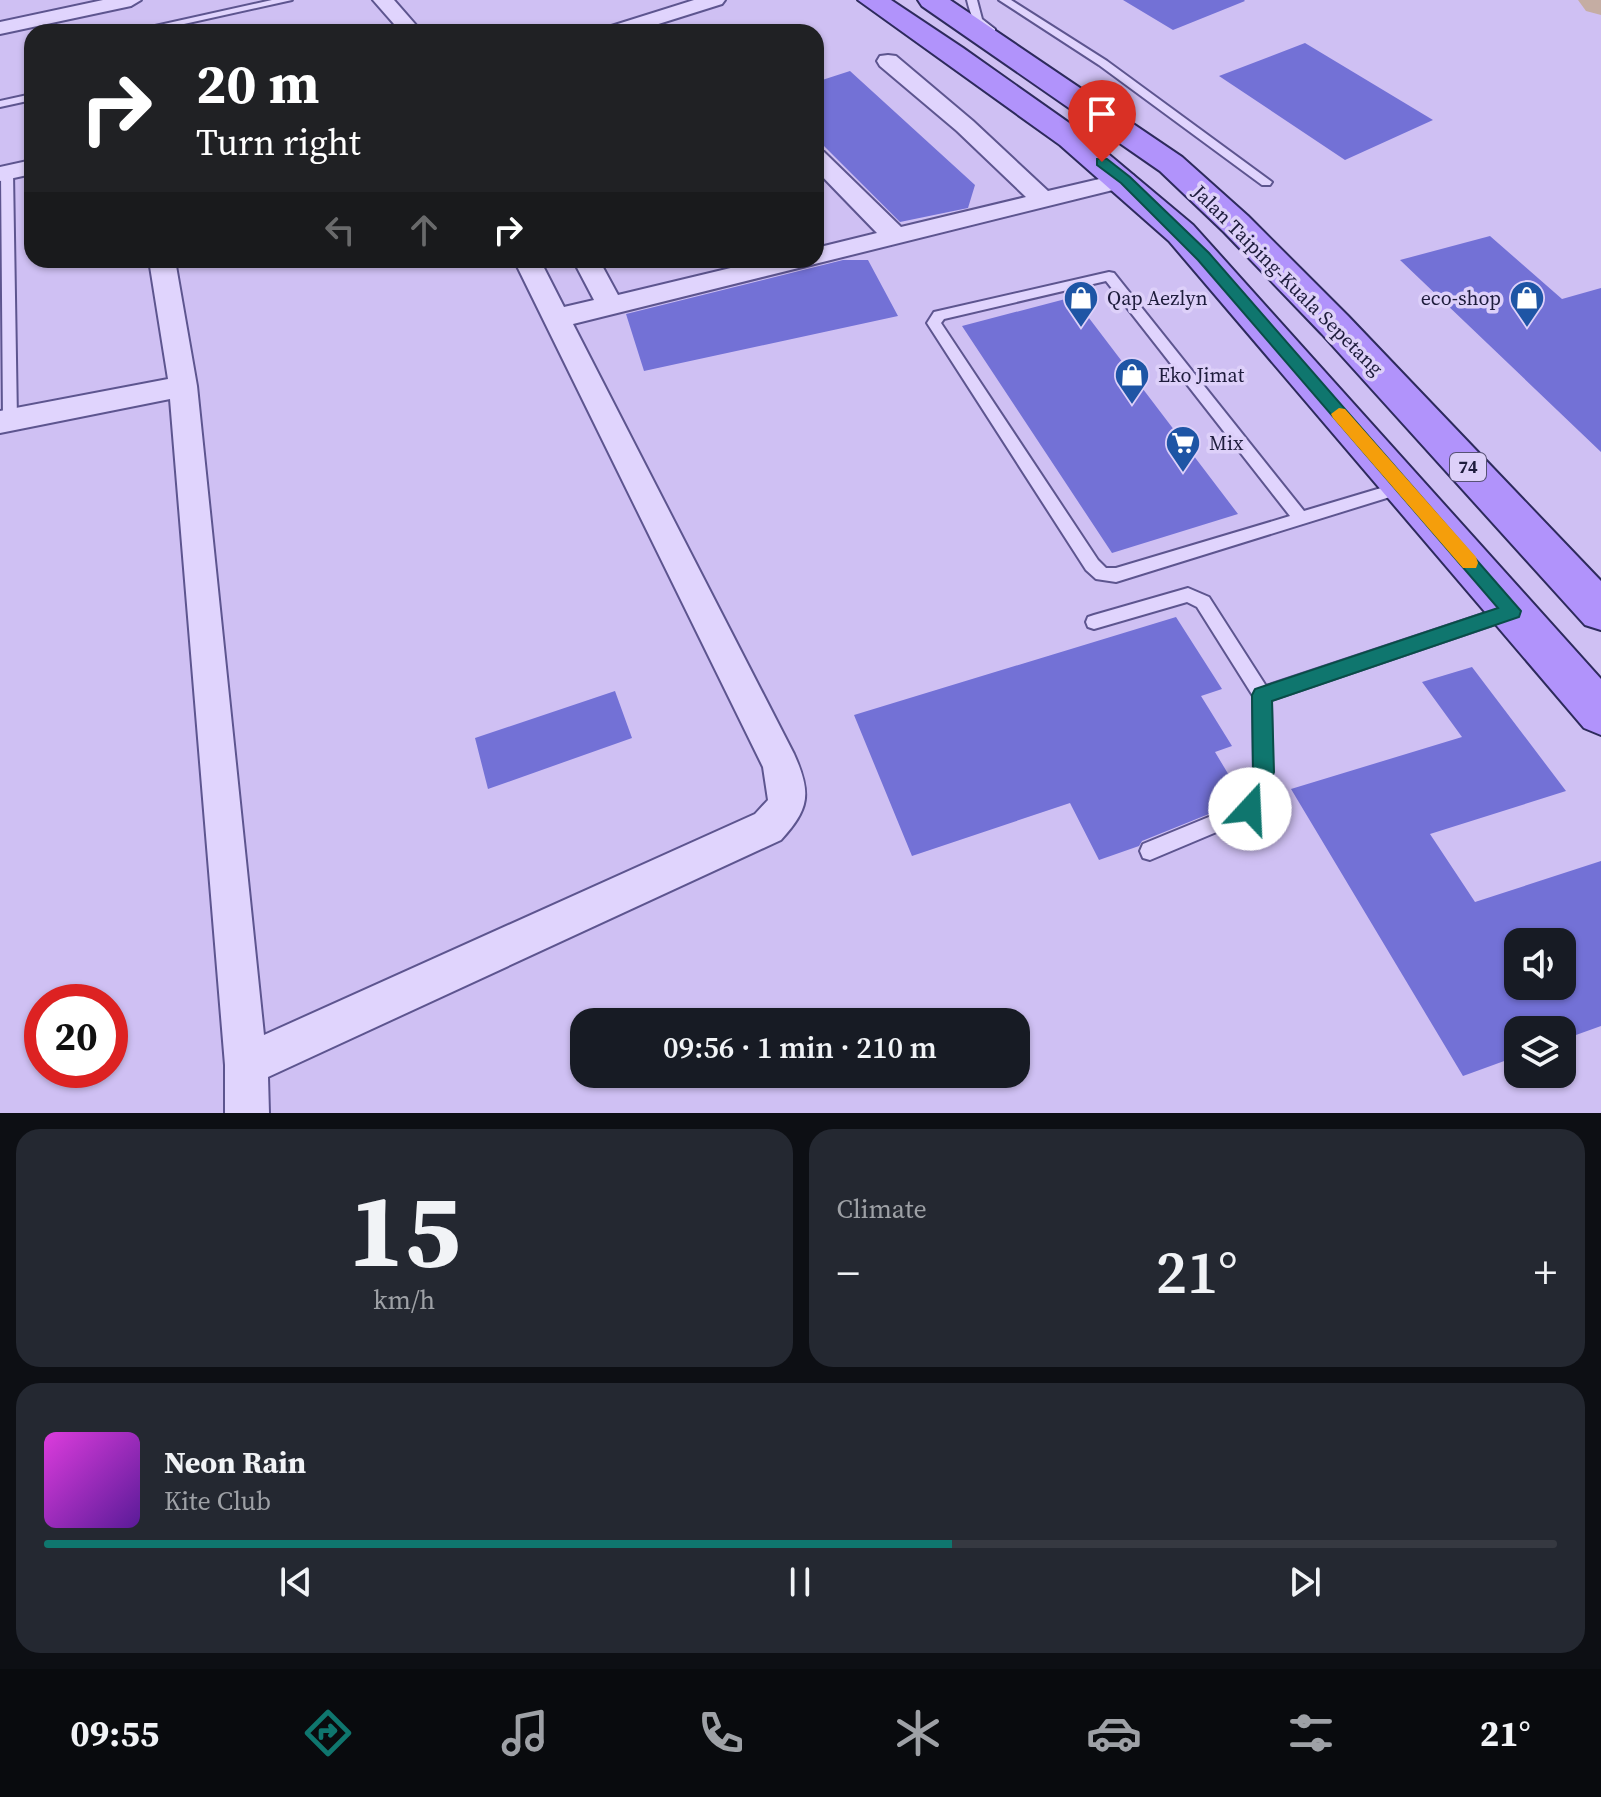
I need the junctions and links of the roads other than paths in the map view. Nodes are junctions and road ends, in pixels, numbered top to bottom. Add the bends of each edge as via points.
1 (18, 0) edge
2 (287, 0) edge
3 (383, 0) edge
4 (715, 0) edge
5 (872, 0) edge
6 (932, 0) edge
7 (972, 0) edge
8 (1004, 0) edge
9 (123, 2) edge
10 (27, 23) junction
11 (121, 24) edge
12 (172, 24) edge
13 (405, 24) edge
14 (638, 24) edge
15 (0, 28) edge
16 (888, 61) dead end
17 (1053, 81) junction
18 (24, 99) edge
19 (0, 104) edge
20 (824, 165) edge
21 (24, 169) edge
22 (3, 174) edge
23 (1125, 180) junction
24 (1266, 182) dead end
25 (1043, 200) junction
26 (895, 236) junction
27 (824, 254) edge
28 (4, 267) edge
29 (163, 268) edge
30 (531, 268) edge
31 (590, 268) edge
32 (745, 268) edge
33 (610, 305) junction
34 (554, 319) junction
35 (183, 386) junction
36 (5, 421) edge
37 (1403, 487) junction
38 (1300, 517) junction
39 (1512, 611) junction
40 (1601, 611) edge
41 (1094, 622) dead end
42 (1262, 695) junction
43 (1601, 713) edge
44 (1150, 851) dead end
45 (246, 1065) junction
46 (247, 1113) edge

1 - 10 street
2 - 12 lane
3 - 13 street
4 - 14 street
5 - 23 main road via 1009,91
6 - 17 main road, Jalan Taiping-Kuala Sepetang / 74
7 - 17 lane via 977,20
8 - 24 lane via 1103,63
9 - 10 street
9 - 11 street
10 - 15 street
16 - 25 street
17 - 40 main road, Jalan Taiping-Kuala Sepetang / 74 via 1171,164 1236,224
18 - 19 lane
20 - 26 street
21 - 22 street
22 - 28 lane
23 - 25 street
23 - 37 main road via 1203,257
25 - 26 street
26 - 27 street
28 - 36 lane
29 - 35 street
30 - 34 street
31 - 33 street
32 - 33 street
33 - 34 street
34 - 45 street via 781,766 787,806 768,827
35 - 36 street
35 - 45 street
37 - 38 lane
37 - 39 main road
38 - 38 lane via 1116,575 1102,574 934,323 939,315 1109,276
39 - 42 lane
39 - 43 main road
41 - 42 lane via 1188,595 1203,602
42 - 44 lane via 1263,772 1250,809
45 - 46 street

